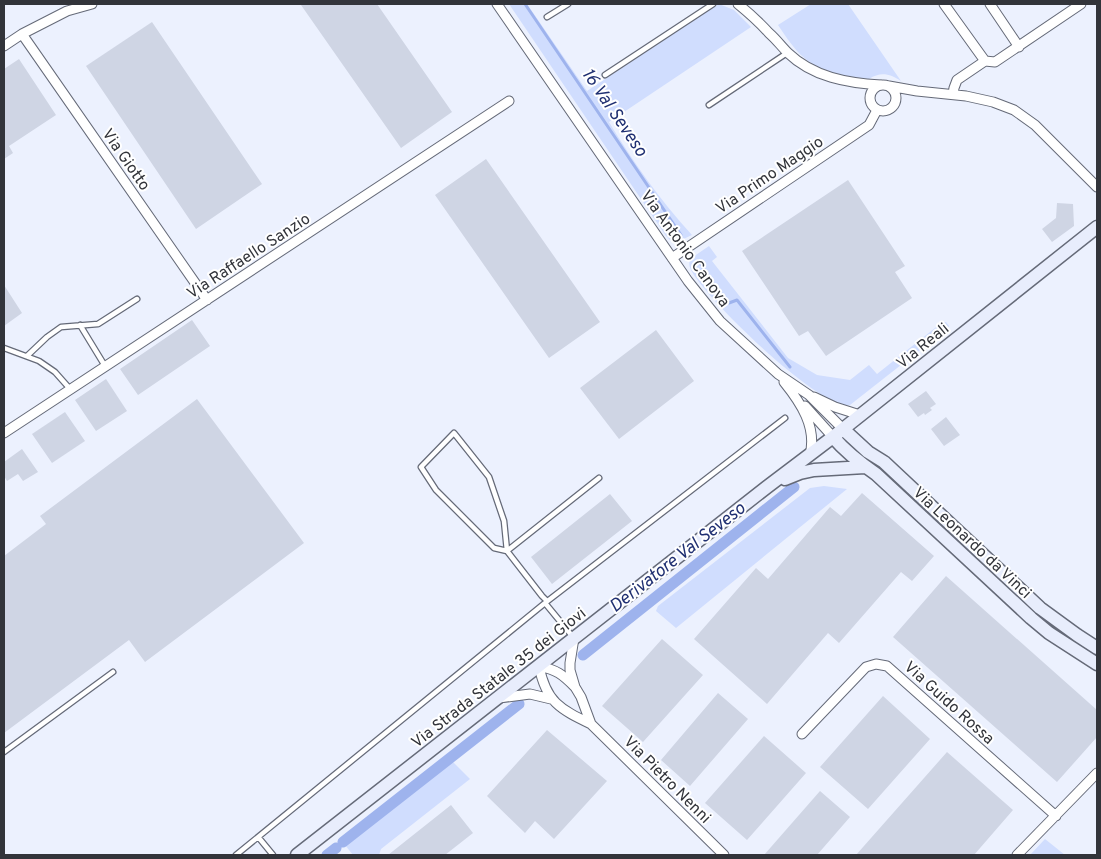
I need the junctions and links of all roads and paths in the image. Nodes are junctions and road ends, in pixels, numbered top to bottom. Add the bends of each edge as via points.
1 (92, 4) edge
2 (497, 4) edge
3 (568, 4) edge
4 (713, 4) edge
5 (738, 4) edge
6 (944, 4) edge
7 (990, 4) edge
8 (1081, 4) edge
9 (548, 17) dead end
10 (22, 34) junction
11 (4, 46) edge
12 (1019, 47) junction
13 (788, 53) junction
14 (985, 61) junction
15 (605, 75) dead end
16 (885, 85) junction
17 (917, 91) junction
18 (953, 94) junction
19 (509, 101) dead end
20 (895, 104) junction
21 (709, 105) dead end
22 (878, 110) junction
23 (1097, 187) edge
24 (1097, 227) edge
25 (672, 258) junction
26 (137, 298) dead end
27 (207, 300) junction
28 (80, 325) junction
29 (4, 348) edge
30 (27, 356) junction
31 (106, 367) junction
32 (778, 374) junction
33 (70, 390) junction
34 (794, 394) junction
35 (809, 395) junction
36 (860, 415) junction
37 (785, 418) dead end
38 (4, 433) edge
39 (838, 433) junction
40 (810, 454) junction
41 (865, 467) junction
42 (600, 478) dead end
43 (767, 487) junction
44 (507, 550) junction
45 (546, 602) junction
46 (574, 638) junction
47 (1097, 648) edge
48 (1097, 664) edge
49 (539, 666) junction
50 (113, 672) dead end
51 (575, 687) junction
52 (499, 698) junction
53 (551, 699) junction
54 (591, 724) junction
55 (802, 734) dead end
56 (4, 752) edge
57 (1097, 773) edge
58 (1056, 816) junction
59 (258, 838) junction
60 (236, 855) edge
61 (273, 855) edge
62 (297, 855) edge
63 (724, 855) edge
64 (1017, 855) edge

1 - 10 street via 67,11
2 - 25 street, Via Antonio Canova
3 - 9 lane
4 - 15 lane
5 - 13 street
6 - 14 street
7 - 12 street
8 - 12 street
10 - 11 street
10 - 27 street, Via Giotto
12 - 14 street via 995,62
13 - 16 street via 823,75 846,82
13 - 21 lane
14 - 18 street via 957,80
16 - 17 street
16 - 20 street via 896,95
16 - 22 street via 873,89 870,96 871,104
17 - 18 street
17 - 20 street
18 - 23 street via 1014,110 1040,129
19 - 27 street, Via Raffaello Sanzio
20 - 22 street via 890,110
22 - 25 street, Via Primo Maggio via 869,125
24 - 36 main road, Via Reali
25 - 32 street, Via Antonio Canova via 720,321
26 - 28 lane via 98,324
27 - 31 street, Via Raffaello Sanzio
28 - 30 lane via 61,327
28 - 31 lane
29 - 30 lane
30 - 33 lane via 55,372
31 - 33 street, Via Raffaello Sanzio
32 - 34 street, Via Antonio Canova
32 - 35 street, Via Antonio Canova
33 - 38 street, Via Raffaello Sanzio
34 - 39 street, Via Antonio Canova
34 - 40 street, Via Antonio Canova via 812,432
35 - 36 street, Via Antonio Canova
35 - 39 street, Via Antonio Canova
36 - 39 main road, Via Reali
37 - 45 lane
39 - 40 main road, Via Reali
39 - 41 main road, Via Leonardo da Vinci via 841,446
39 - 47 main road, Via Leonardo da Vinci via 884,462 1040,608
40 - 43 main road, Via Reali
41 - 43 main road via 814,470
41 - 48 main road, Via Leonardo da Vinci via 1031,618
42 - 44 lane
43 - 46 main road, Via Strada Statale 35 dei Giovi
44 - 44 lane via 494,548 436,490 421,466 454,433 489,477 504,521
44 - 45 lane
45 - 46 lane
45 - 59 lane
46 - 49 main road, Via Strada Statale 35 dei Giovi
46 - 51 street, Via Pietro Nenni via 570,663
49 - 51 street, Via Pietro Nenni via 558,672
49 - 52 main road, Via Strada Statale 35 dei Giovi
49 - 53 street, Via Pietro Nenni
50 - 56 lane
51 - 54 street, Via Pietro Nenni
52 - 53 street, Via Pietro Nenni via 530,694
52 - 62 main road, Via Strada Statale 35 dei Giovi
53 - 54 street, Via Pietro Nenni via 567,712
54 - 63 street, Via Pietro Nenni
55 - 58 street, Via Guido Rossa via 866,667 876,664 888,666
57 - 58 street
58 - 64 street
59 - 60 lane
59 - 61 lane

